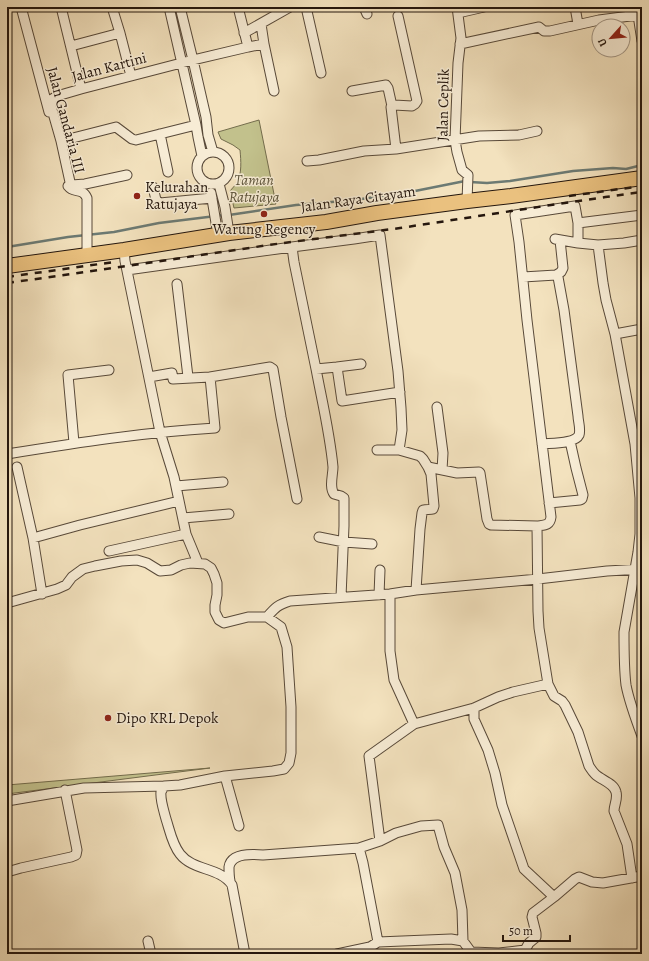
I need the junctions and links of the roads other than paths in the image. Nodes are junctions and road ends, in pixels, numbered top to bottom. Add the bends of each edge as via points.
1 (21, 7) edge
2 (61, 7) edge
3 (112, 7) edge
4 (169, 7) edge
5 (180, 7) edge
6 (238, 7) edge
7 (290, 7) edge
8 (306, 7) edge
9 (484, 7) edge
10 (575, 7) edge
11 (457, 10) edge
12 (638, 11) edge
13 (398, 16) dead end
14 (260, 24) junction
15 (578, 24) junction
16 (120, 33) junction
17 (244, 33) junction
18 (642, 41) edge
19 (264, 44) junction
20 (460, 44) junction
21 (71, 46) junction
22 (248, 47) junction
23 (193, 60) junction
24 (182, 62) junction
25 (321, 73) dead end
26 (130, 76) junction
27 (81, 88) junction
28 (274, 91) dead end
29 (352, 91) dead end
30 (392, 106) junction
31 (196, 125) junction
32 (537, 131) dead end
33 (160, 134) junction
34 (455, 140) junction
35 (61, 141) junction
36 (396, 149) junction
37 (213, 152) junction
38 (202, 156) junction
39 (307, 162) dead end
40 (168, 172) dead end
41 (127, 175) dead end
42 (642, 178) edge
43 (214, 184) junction
44 (153, 187) dead end
45 (468, 196) junction
46 (212, 198) junction
47 (642, 215) edge
48 (578, 222) junction
49 (223, 230) junction
50 (642, 240) edge
51 (578, 243) junction
52 (598, 245) junction
53 (292, 247) junction
54 (87, 249) junction
55 (124, 250) junction
56 (7, 266) edge
57 (127, 270) junction
58 (556, 275) junction
59 (523, 277) junction
60 (177, 284) dead end
61 (642, 329) edge
62 (615, 334) junction
63 (361, 364) dead end
64 (337, 367) junction
65 (316, 369) junction
66 (109, 370) dead end
67 (149, 377) junction
68 (188, 377) junction
69 (210, 377) junction
70 (400, 392) junction
71 (437, 408) dead end
72 (160, 432) junction
73 (570, 441) junction
74 (74, 443) junction
75 (542, 444) junction
76 (639, 444) edge
77 (377, 450) dead end
78 (399, 450) junction
79 (7, 454) edge
80 (16, 467) dead end
81 (428, 467) junction
82 (640, 467) edge
83 (442, 470) junction
84 (223, 482) dead end
85 (176, 486) junction
86 (297, 499) dead end
87 (179, 501) junction
88 (549, 503) junction
89 (229, 514) dead end
90 (183, 518) junction
91 (537, 526) junction
92 (186, 534) junction
93 (319, 536) dead end
94 (33, 538) junction
95 (344, 542) junction
96 (372, 544) dead end
97 (109, 551) dead end
98 (198, 563) junction
99 (638, 569) edge
100 (380, 570) dead end
101 (538, 579) junction
102 (416, 590) junction
103 (42, 594) junction
104 (379, 594) junction
105 (390, 594) junction
106 (341, 597) junction
107 (7, 603) edge
108 (267, 617) junction
109 (548, 684) junction
110 (474, 708) junction
111 (414, 724) junction
112 (642, 736) edge
113 (225, 776) junction
114 (164, 786) junction
115 (65, 790) junction
116 (7, 801) edge
117 (239, 826) dead end
118 (380, 841) junction
119 (359, 848) junction
120 (7, 872) edge
121 (642, 876) edge
122 (632, 878) junction
123 (230, 881) junction
124 (554, 897) junction
125 (148, 941) dead end
126 (463, 941) junction
127 (373, 948) edge
128 (525, 952) edge
129 (471, 953) edge
130 (151, 954) edge
131 (245, 954) edge
132 (337, 954) edge

1 - 54 street, Jalan Gandaria III via 68,186 72,190 82,191 87,198
2 - 21 street, Jalan Kartini
3 - 16 street, Jalan Kartini
4 - 24 street
5 - 23 street
6 - 17 street
7 - 14 street
8 - 25 street
9 - 11 street
10 - 15 street
11 - 20 street, Jalan Ceplik
12 - 15 street
12 - 18 street
13 - 30 street via 417,102 412,106
14 - 17 street
14 - 19 street
15 - 20 street via 550,31 539,28
16 - 21 street
16 - 26 street, Jalan Kartini
17 - 22 street
19 - 22 street
19 - 28 street
20 - 34 street, Jalan Ceplik
21 - 27 street, Jalan Kartini
22 - 23 street, Jalan Kartini
23 - 24 street, Jalan Kartini
23 - 37 street
24 - 26 street, Jalan Kartini
24 - 31 street
26 - 27 street, Jalan Kartini
27 - 35 street, Jalan Kartini via 52,99
29 - 30 street via 386,85
30 - 36 street
31 - 33 street
31 - 38 street
32 - 34 street via 519,135 479,136
33 - 35 street via 136,140 116,127
33 - 40 street
34 - 36 street
34 - 45 street, Jalan Ceplik via 462,170 468,175
35 - 41 street, Jalan Kartini via 72,185
36 - 39 street via 364,151
37 - 38 street
37 - 43 street via 226,158 230,168 227,178
38 - 43 street via 197,165 198,175 205,182
42 - 45 main road, Jalan Raya Citayam via 511,196
43 - 46 street
43 - 49 street via 225,207
44 - 46 street via 156,200 160,203
45 - 49 main road, Jalan Raya Citayam via 326,222
46 - 49 street via 214,210
47 - 48 street
48 - 51 street
48 - 59 street via 575,206 515,215
49 - 55 main road, Jalan Raya Citayam
50 - 52 street
51 - 52 street
51 - 58 street via 558,239 563,268
52 - 62 street via 606,300
53 - 57 street
53 - 65 street
53 - 70 street via 380,235
54 - 55 main road, Jalan Raya Citayam
54 - 56 main road, Jalan Raya Citayam
55 - 57 street
57 - 67 street
58 - 59 street
58 - 73 street via 559,279 564,310 579,431 578,437
59 - 75 street
60 - 68 street
61 - 62 street
62 - 76 street
63 - 64 street
64 - 65 street
64 - 70 street via 342,401
65 - 95 street via 329,437 333,468 332,490 334,494 344,498
66 - 74 street via 68,375
67 - 68 street via 172,373 173,379
67 - 72 street
68 - 69 street
69 - 72 street via 215,428
69 - 86 street via 270,367 273,369
70 - 78 street via 402,430
71 - 83 street via 444,453
72 - 74 street
72 - 85 street
73 - 75 street
73 - 88 street via 583,497 580,500
74 - 79 street
75 - 88 street
76 - 82 street
77 - 78 street
78 - 81 street via 420,456
80 - 94 street
81 - 83 street
81 - 102 street via 434,506 433,509 423,510 422,513
82 - 99 street
83 - 91 street via 480,473 487,519 491,526
84 - 85 street
85 - 87 street
87 - 90 street
87 - 94 street
88 - 91 street via 550,522
89 - 90 street
90 - 92 street
91 - 101 street
92 - 97 street
92 - 98 street
93 - 95 street
94 - 103 street
95 - 96 street
95 - 106 street
98 - 103 street via 160,571 137,560 95,566 83,569 66,585
98 - 108 street via 206,564 214,574 217,595 214,605 219,620 224,623 248,617
99 - 101 street
99 - 112 street via 624,632 624,646 626,685
100 - 104 street
101 - 102 street
101 - 109 street via 538,616
102 - 105 street
103 - 107 street
104 - 105 street
104 - 106 street
105 - 111 street via 390,651 394,680
106 - 108 street via 290,601 280,604
108 - 113 street via 281,627 287,647 291,713 289,763 284,769
109 - 110 street via 513,692
109 - 122 street via 554,696 564,702 592,771 614,788 614,811 627,844
110 - 111 street
110 - 124 street via 474,719 488,750 502,805 524,869
111 - 118 street via 369,756
113 - 114 street
113 - 117 street
114 - 115 street
114 - 123 street via 161,792 162,802 174,844 180,854 193,864 224,876
115 - 116 street
115 - 120 street via 76,855
118 - 119 street
118 - 126 street via 420,826 438,825 455,873 462,910
119 - 123 street via 249,854 233,860 229,866
119 - 127 street via 364,863
121 - 122 street
122 - 124 street via 604,883 577,877
123 - 131 street
124 - 128 street via 533,912 536,936
125 - 130 street
126 - 127 street via 451,939
126 - 129 street
127 - 132 street
128 - 129 street

